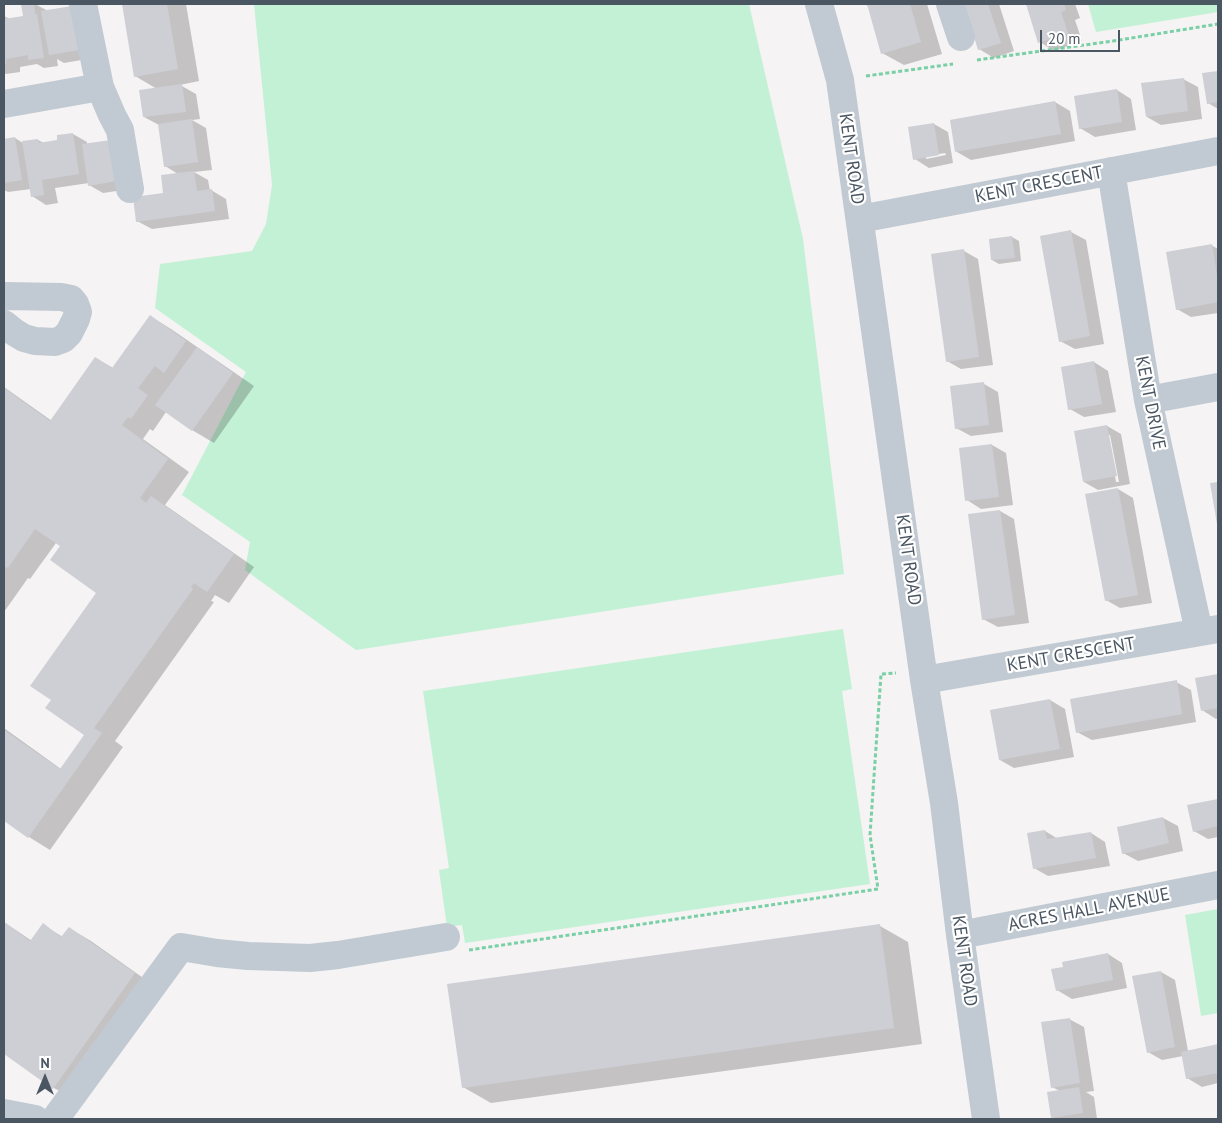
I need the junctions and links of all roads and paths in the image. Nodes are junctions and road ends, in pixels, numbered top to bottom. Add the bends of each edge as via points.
1 (83, 4) edge
2 (819, 4) edge
3 (950, 4) edge
4 (1218, 24) edge
5 (961, 37) dead end
6 (976, 60) dead end
7 (957, 63) dead end
8 (840, 80) junction
9 (100, 87) junction
10 (4, 104) edge
11 (1218, 151) edge
12 (1111, 171) junction
13 (130, 189) dead end
14 (860, 219) junction
15 (4, 296) edge
16 (4, 324) edge
17 (1218, 387) edge
18 (1148, 400) junction
19 (1209, 630) edge
20 (923, 676) junction
21 (1218, 885) edge
22 (960, 935) junction
23 (446, 937) joint
24 (4, 1113) edge
25 (35, 1119) edge
26 (55, 1119) edge
27 (984, 1119) edge

1 - 9 street
2 - 8 street, KENT ROAD
3 - 5 street
4 - 6 path
7 - 8 path
8 - 14 street, KENT ROAD
9 - 10 street
9 - 13 street via 120,130
11 - 12 street, KENT CRESCENT
12 - 14 street, KENT CRESCENT
12 - 18 street, KENT DRIVE
14 - 20 street, KENT ROAD
15 - 16 street via 71,299 78,312 69,333 55,342 24,338
17 - 18 street
18 - 19 street, KENT DRIVE
19 - 20 street, KENT CRESCENT
20 - 22 street, KENT ROAD via 944,803
20 - 23 path via 881,674 870,835 878,888 458,952
21 - 22 street, ACRES HALL AVENUE
22 - 27 street, KENT ROAD
23 - 26 street via 310,958 240,955 181,947
24 - 25 street

